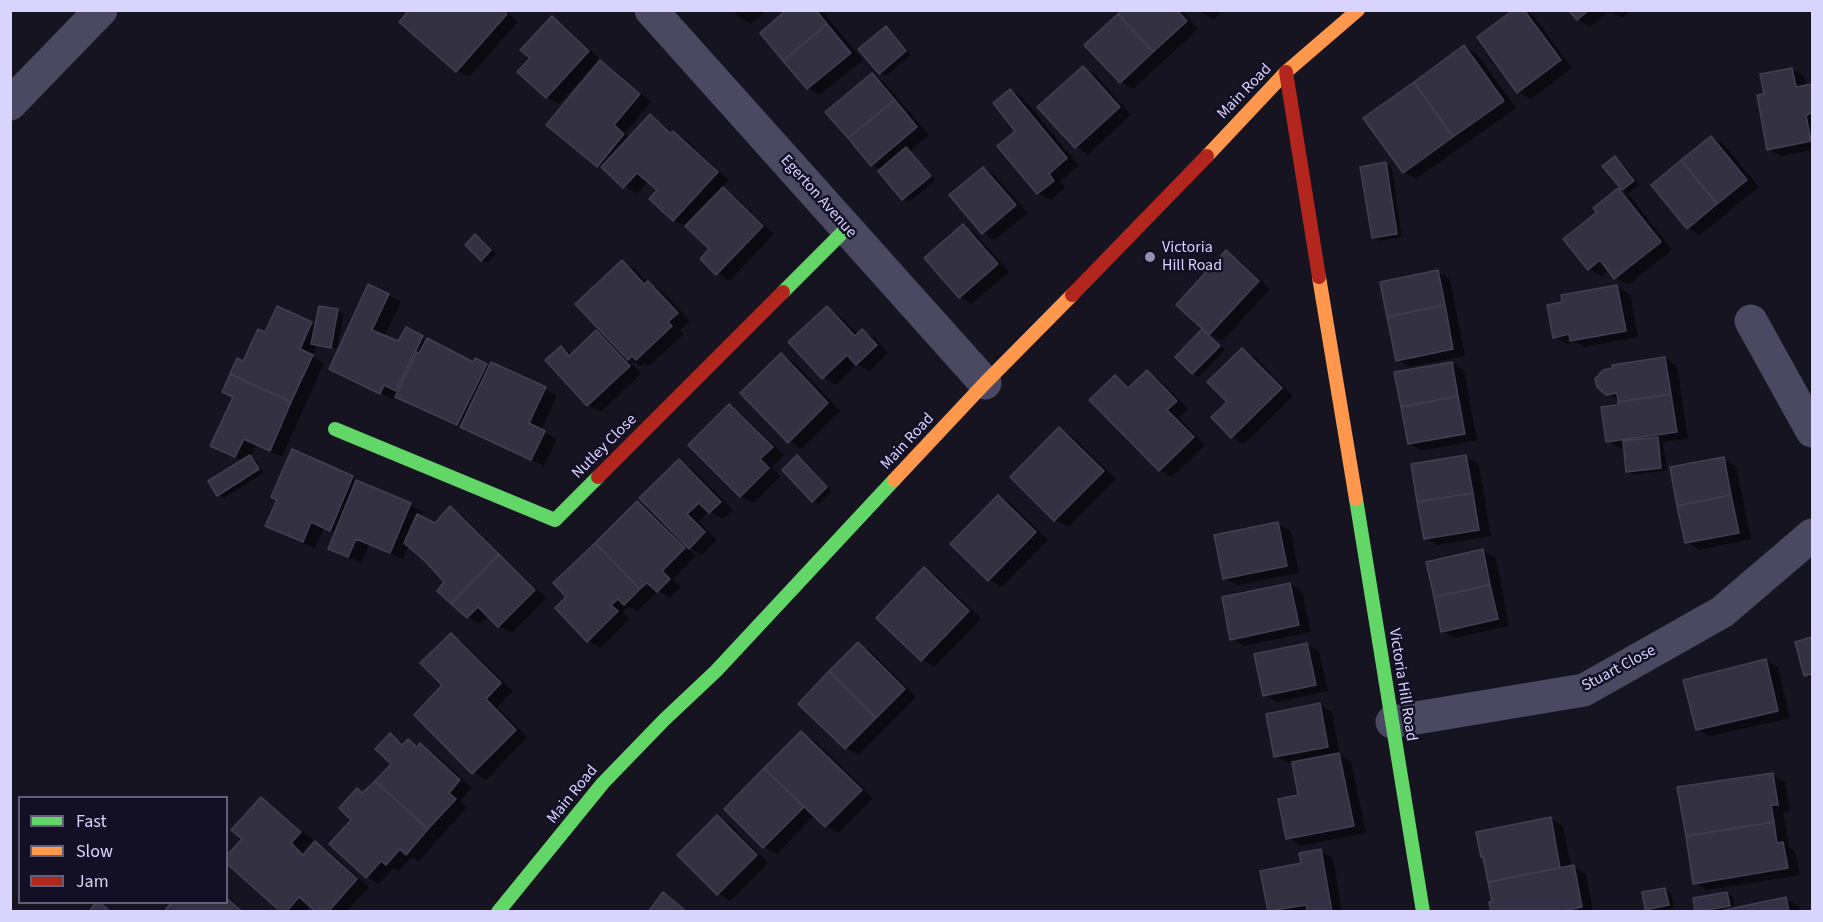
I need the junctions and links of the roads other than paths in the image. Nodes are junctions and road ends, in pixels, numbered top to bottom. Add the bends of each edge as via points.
1 (101, 10) edge
2 (651, 10) edge
3 (1358, 10) edge
4 (1286, 72) junction
5 (10, 104) edge
6 (846, 229) junction
7 (1751, 321) dead end
8 (985, 383) junction
9 (335, 429) dead end
10 (1812, 431) edge
11 (1812, 535) edge
12 (1392, 722) junction
13 (498, 912) edge
14 (1423, 912) edge

1 - 5 street
2 - 6 street, Egerton Avenue
3 - 4 street, Main Road
4 - 8 street, Main Road
4 - 12 street, Victoria Hill Road
6 - 8 street, Egerton Avenue
6 - 9 street, Nutley Close via 555,520
7 - 10 street
8 - 13 street, Main Road via 716,671 603,783
11 - 12 street, Stuart Close via 1722,612 1584,690
12 - 14 street, Victoria Hill Road

